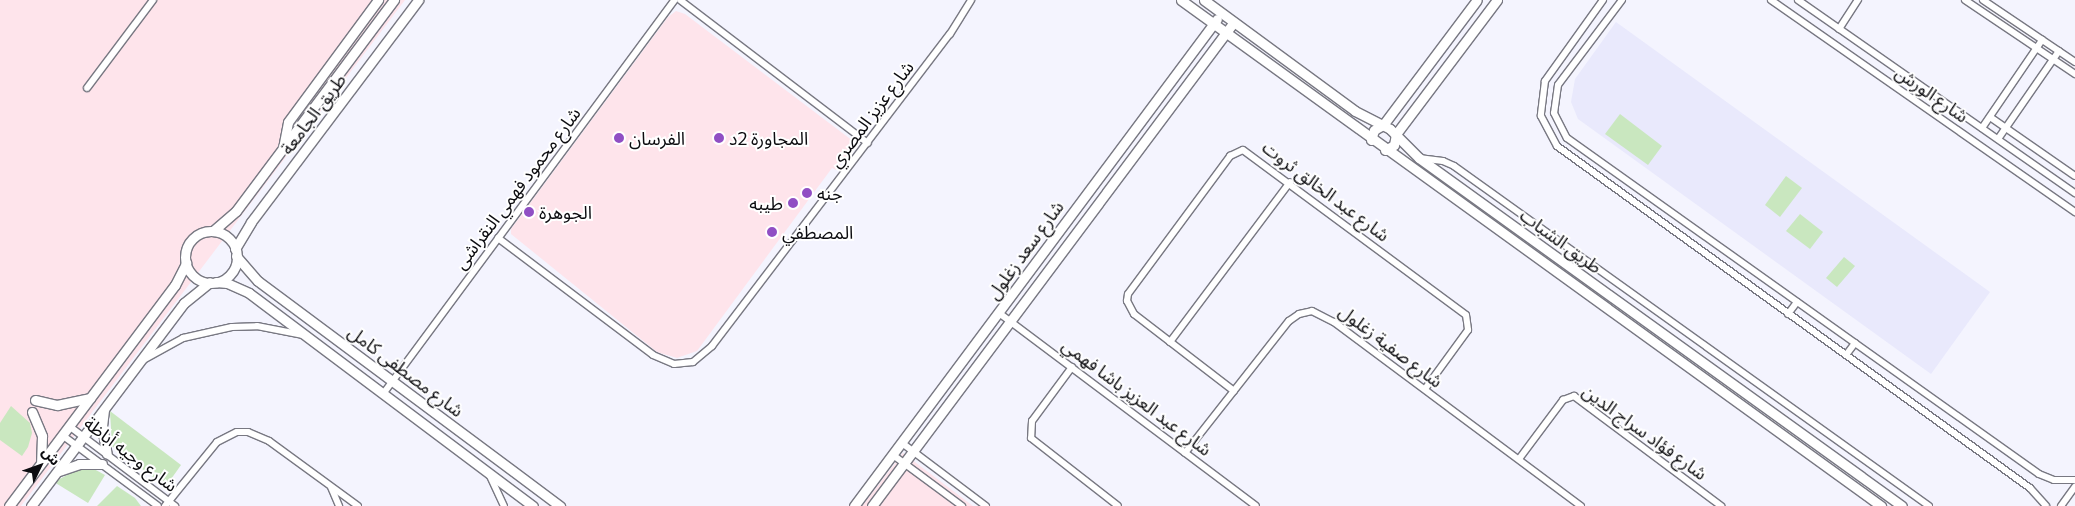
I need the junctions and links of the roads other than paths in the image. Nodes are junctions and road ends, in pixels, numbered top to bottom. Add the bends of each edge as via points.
1 (153, 0) edge
2 (378, 0) edge
3 (394, 0) edge
4 (418, 0) edge
5 (675, 0) edge
6 (680, 0) edge
7 (970, 0) edge
8 (1181, 0) edge
9 (1204, 0) edge
10 (1477, 0) edge
11 (1497, 0) edge
12 (1603, 0) edge
13 (1622, 0) edge
14 (1771, 0) edge
15 (1798, 0) edge
16 (1858, 0) edge
17 (1965, 0) edge
18 (1982, 0) edge
19 (1222, 13) junction
20 (1234, 22) junction
21 (1214, 24) junction
22 (1839, 29) junction
23 (1226, 33) junction
24 (2042, 40) junction
25 (2037, 48) junction
26 (2059, 51) junction
27 (2053, 59) junction
28 (2075, 62) edge
29 (2075, 74) edge
30 (87, 88) dead end
31 (1990, 117) junction
32 (1383, 124) junction
33 (1982, 128) junction
34 (2006, 128) junction
35 (1396, 134) junction
36 (1998, 139) junction
37 (1371, 140) junction
38 (868, 143) junction
39 (284, 148) junction
40 (1385, 150) junction
41 (1419, 158) junction
42 (2075, 176) edge
43 (1290, 182) junction
44 (2075, 193) edge
45 (1672, 212) junction
46 (2075, 212) edge
47 (1664, 224) junction
48 (213, 231) junction
49 (498, 238) junction
50 (236, 253) junction
51 (186, 263) junction
52 (213, 282) junction
53 (1797, 302) junction
54 (999, 313) junction
55 (1788, 314) junction
56 (1010, 321) junction
57 (306, 335) junction
58 (1170, 342) junction
59 (1855, 343) junction
60 (1846, 355) junction
61 (140, 362) junction
62 (1072, 367) junction
63 (393, 381) junction
64 (1425, 389) junction
65 (1234, 391) junction
66 (384, 394) junction
67 (91, 398) junction
68 (35, 400) dead end
69 (105, 408) junction
70 (32, 412) dead end
71 (70, 426) junction
72 (62, 435) junction
73 (84, 436) junction
74 (902, 442) junction
75 (77, 445) junction
76 (913, 451) junction
77 (1185, 453) junction
78 (107, 454) junction
79 (892, 455) junction
80 (1519, 460) junction
81 (41, 462) junction
82 (904, 463) junction
83 (102, 464) junction
84 (57, 472) junction
85 (488, 473) junction
86 (2075, 480) edge
87 (330, 486) junction
88 (2075, 487) edge
89 (167, 503) edge
90 (9, 506) edge
91 (31, 506) edge
92 (158, 506) edge
93 (175, 506) edge
94 (339, 506) edge
95 (358, 506) edge
96 (504, 506) edge
97 (533, 506) edge
98 (560, 506) edge
99 (854, 506) edge
100 (872, 506) edge
101 (962, 506) edge
102 (986, 506) edge
103 (1118, 506) edge
104 (1256, 506) edge
105 (1581, 506) edge
106 (1721, 506) edge
107 (1881, 506) edge
108 (1902, 506) edge
109 (1929, 506) edge
110 (2046, 506) edge
111 (2062, 506) edge

1 - 30 street
2 - 39 street via 288,122
3 - 39 street, طريق الجامعة
4 - 50 street, طريق الجامعة via 255,218
5 - 49 street, شارع محمود فهمي النقراشى
6 - 38 street
7 - 38 street, شارع عزيز المصري via 954,29
8 - 21 street, طريق الشباب
9 - 19 street, طريق الشباب
10 - 32 street
11 - 35 street
12 - 47 street via 1545,81 1541,116 1557,146
13 - 45 street via 1558,85 1554,113 1567,138
14 - 46 street, شارع الورش
15 - 22 street, شارع الورش
16 - 22 street
17 - 25 street
18 - 24 street
19 - 20 street, طريق الشباب
19 - 21 street, شارع سعد زغلول
20 - 23 street, شارع سعد زغلول
20 - 32 street, طريق الشباب via 1355,111
21 - 23 street, طريق الشباب
21 - 54 street, شارع سعد زغلول
22 - 33 street, شارع الورش
23 - 37 street, طريق الشباب
23 - 56 street, شارع سعد زغلول
24 - 25 street
24 - 26 street
25 - 27 street
25 - 31 street
26 - 27 street
26 - 28 street
27 - 29 street
27 - 34 street
31 - 33 street
31 - 34 street
32 - 35 street, طريق الشباب
32 - 37 street via 1374,130
33 - 36 street, شارع الورش
34 - 36 street
34 - 42 street
35 - 40 street via 1394,145
35 - 41 street, طريق الشباب
36 - 44 street, شارع الورش
37 - 40 street, طريق الشباب
38 - 49 street, شارع عزيز المصري via 712,346 693,362 674,364 653,355
39 - 48 street, طريق الجامعة via 236,211
40 - 107 street, طريق الشباب
41 - 108 street, طريق الشباب
41 - 109 street via 1454,166
43 - 58 street
43 - 58 street, شارع عبد الخالق ثروت via 1250,153 1236,151 1230,156 1128,294 1128,308
43 - 64 street, شارع عبد الخالق ثروت via 1466,315 1468,330
45 - 47 street
45 - 53 street
47 - 55 street
48 - 50 street via 229,238
48 - 51 street via 201,233 190,241 185,252
49 - 63 street, شارع محمود فهمي النقراشى
50 - 52 street via 228,275
50 - 63 street, شارع مصطفى كامل via 250,274
51 - 52 street via 194,276
51 - 67 street via 176,285
52 - 57 street, شارع مصطفى كامل via 228,283 249,293
52 - 61 street via 184,303
53 - 55 street
53 - 59 street
54 - 56 street, شارع عبد العزيز باشا فهمي
54 - 74 street, شارع سعد زغلول
55 - 60 street
56 - 62 street, شارع عبد العزيز باشا فهمي
56 - 76 street, شارع سعد زغلول
57 - 61 street via 257,326 232,327 183,338
57 - 66 street, شارع مصطفى كامل
58 - 65 street, شارع عبد الخالق ثروت
59 - 60 street
59 - 86 street via 2039,474 2054,480
60 - 110 street via 2030,488
61 - 69 street
62 - 77 street, شارع عبد العزيز باشا فهمي
62 - 103 street via 1032,421 1031,438
63 - 66 street, شارع محمود فهمي النقراشى
63 - 98 street, شارع مصطفى كامل
64 - 65 street, شارع صفية زغلول via 1329,318 1312,311 1289,321
64 - 80 street, شارع صفية زغلول
65 - 77 street, شارع صفية زغلول
66 - 85 street, شارع مصطفى كامل
67 - 68 street via 57,405
67 - 71 street
69 - 73 street
69 - 78 street via 102,426
70 - 81 street via 42,436
71 - 72 street
71 - 73 street, شارع وجيه أباظة
72 - 75 street, شارع وجيه أباظة
72 - 81 street
73 - 75 street
73 - 78 street, شارع وجيه أباظة
74 - 76 street
74 - 79 street, شارع سعد زغلول
75 - 83 street, شارع وجيه أباظة
75 - 84 street
76 - 82 street, شارع سعد زغلول
76 - 102 street
77 - 104 street, شارع عبد العزيز باشا فهمي
78 - 89 street, شارع وجيه أباظة
79 - 82 street
79 - 99 street, شارع سعد زغلول
80 - 105 street, شارع صفية زغلول
80 - 106 street, شارع فؤاد سراج الدين via 1563,400 1574,396
81 - 90 street
82 - 100 street, شارع سعد زغلول
82 - 101 street
83 - 84 street via 79,464
83 - 92 street, شارع وجيه أباظة
84 - 91 street
85 - 96 street
85 - 97 street, شارع مصطفى كامل
87 - 89 street via 260,435 237,432 216,442
87 - 94 street
87 - 95 street
88 - 111 street
89 - 93 street, شارع وجيه أباظة

